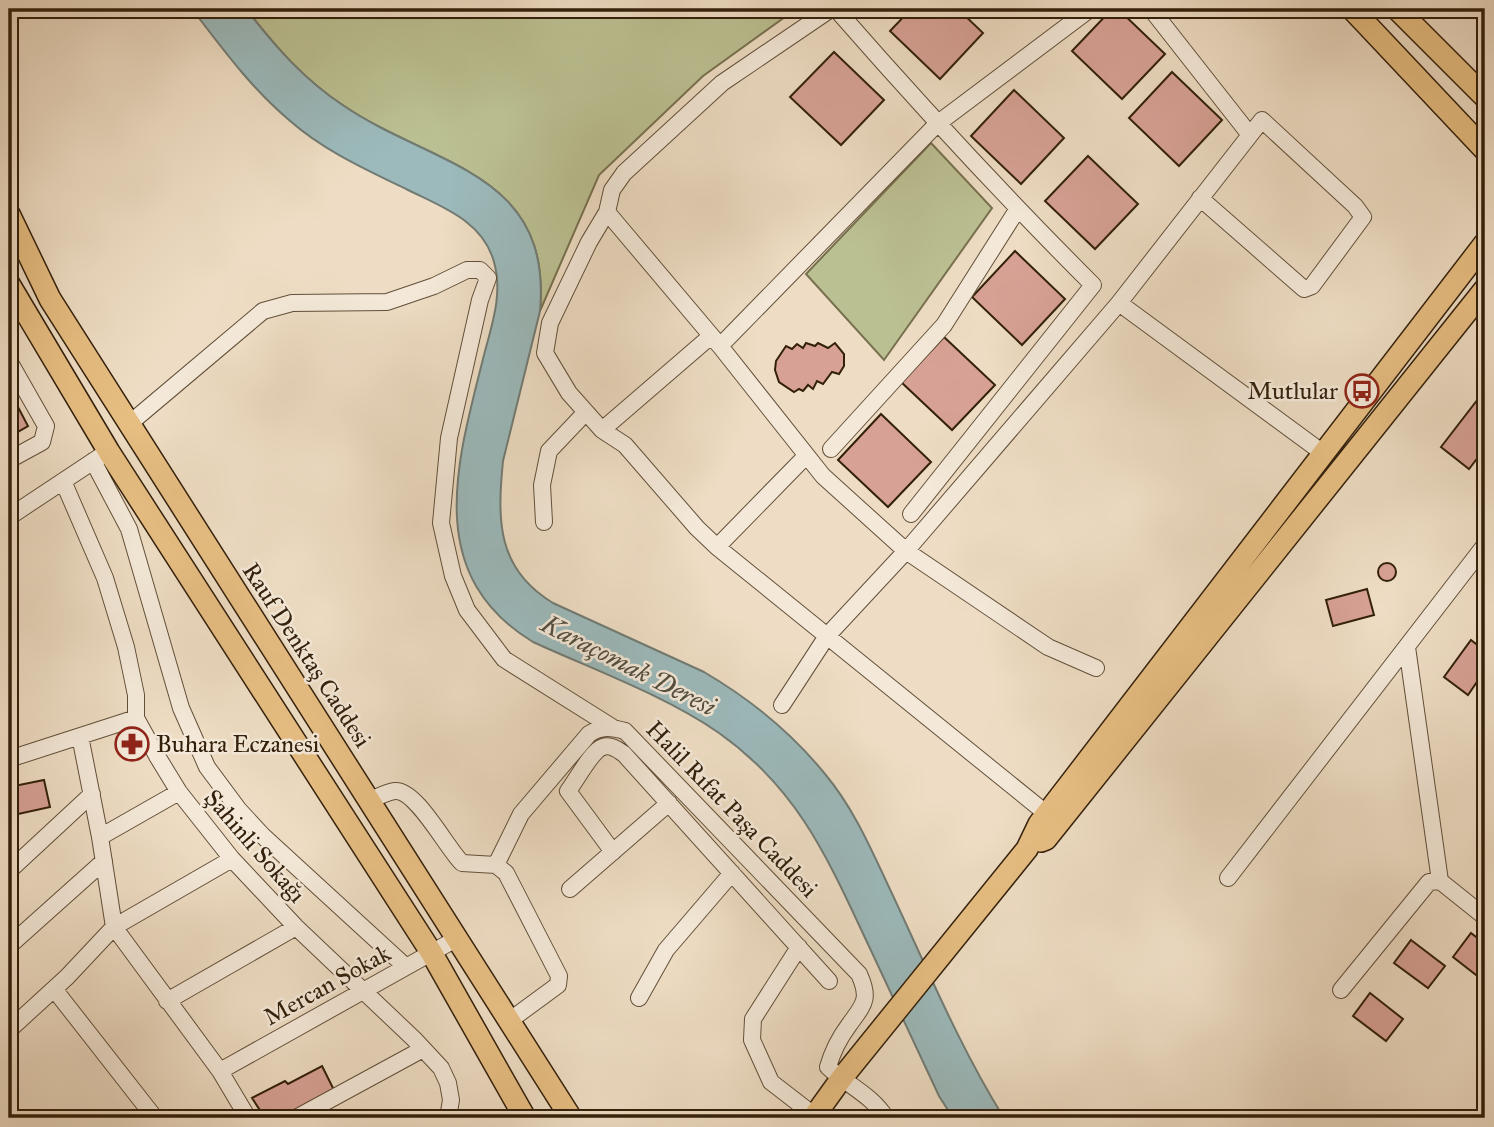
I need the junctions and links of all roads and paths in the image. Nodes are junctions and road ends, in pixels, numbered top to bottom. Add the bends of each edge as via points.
1 (834, 9) edge
2 (1090, 9) edge
3 (1151, 9) edge
4 (1352, 9) edge
5 (1396, 9) edge
6 (1485, 97) edge
7 (937, 124) junction
8 (1250, 135) junction
9 (1485, 151) edge
10 (1200, 198) junction
11 (1017, 209) junction
12 (607, 212) junction
13 (9, 214) edge
14 (1485, 242) edge
15 (9, 284) edge
16 (1485, 289) edge
17 (1119, 303) junction
18 (715, 341) junction
19 (9, 361) edge
20 (586, 412) junction
21 (129, 424) junction
22 (603, 430) junction
23 (831, 449) dead end
24 (1323, 453) junction
25 (101, 456) junction
26 (806, 456) junction
27 (9, 460) edge
28 (64, 481) junction
29 (911, 514) dead end
30 (9, 517) edge
31 (544, 522) dead end
32 (1485, 545) edge
33 (717, 547) junction
34 (905, 551) junction
35 (827, 636) junction
36 (1407, 647) junction
37 (1096, 668) dead end
38 (782, 705) dead end
39 (136, 718) junction
40 (612, 727) junction
41 (80, 736) junction
42 (9, 759) edge
43 (179, 792) junction
44 (92, 794) junction
45 (368, 801) junction
46 (668, 803) junction
47 (1047, 814) junction
48 (100, 837) junction
49 (1027, 849) junction
50 (613, 852) junction
51 (232, 859) junction
52 (104, 861) junction
53 (496, 865) junction
54 (9, 871) edge
55 (732, 873) junction
56 (1228, 878) dead end
57 (1440, 881) junction
58 (570, 889) dead end
59 (1485, 917) edge
60 (114, 926) junction
61 (296, 927) junction
62 (456, 939) junction
63 (9, 946) edge
64 (799, 947) junction
65 (431, 952) junction
66 (406, 967) junction
67 (829, 981) dead end
68 (54, 989) junction
69 (1341, 990) dead end
70 (365, 992) junction
71 (639, 998) dead end
72 (167, 1001) junction
73 (509, 1021) junction
74 (9, 1030) edge
75 (424, 1049) junction
76 (220, 1071) junction
77 (841, 1079) junction
78 (814, 1117) edge
79 (155, 1118) edge
80 (248, 1118) edge
81 (296, 1118) edge
82 (448, 1118) edge
83 (525, 1118) edge
84 (571, 1118) edge
85 (886, 1118) edge

1 - 7 street
1 - 12 street via 722,83 624,173 612,190
2 - 7 street
3 - 8 street
4 - 9 main road
5 - 6 main road
7 - 11 street
7 - 18 street
8 - 10 street
8 - 10 street via 1262,120 1363,217 1312,286 1304,289
10 - 17 street
11 - 23 street via 944,325
11 - 29 street via 1093,285
12 - 18 street
12 - 20 street via 550,323 545,353
13 - 21 main road, Rauf Denktaş Caddesi via 50,299
14 - 24 main road
15 - 25 main road
16 - 49 main road via 1046,839
17 - 24 street
17 - 34 street
18 - 22 street
18 - 26 street
19 - 27 street via 46,426 42,442
20 - 22 street
20 - 31 street via 549,451 542,485
21 - 40 street via 263,311 292,303 387,302 467,270 480,270 488,278 450,438 441,523 453,576 467,610 504,659
21 - 45 main road, Rauf Denktaş Caddesi
22 - 33 street via 625,445
24 - 47 main road
25 - 28 street
25 - 65 main road
25 - 66 street via 129,529 181,708 208,767 263,836
26 - 33 street
26 - 34 street
28 - 30 street
28 - 39 street, Şahinli Sokağı via 104,578 125,647 136,695
32 - 36 street
33 - 35 street
34 - 35 street
34 - 37 street via 1048,647
35 - 38 street
35 - 47 street
36 - 56 street
36 - 57 street
39 - 41 street
39 - 43 street, Şahinli Sokağı
40 - 53 street, Halil Rıfat Paşa Caddesi via 589,734 521,814
40 - 77 street, Halil Rıfat Paşa Caddesi via 625,731 859,974 866,989 864,1007 847,1027 828,1067
41 - 42 street
41 - 44 street
43 - 48 street
43 - 51 street, Şahinli Sokağı
44 - 48 street
44 - 54 street
45 - 53 street via 395,791 405,793 416,800 462,863
45 - 62 main road, Rauf Denktaş Caddesi
46 - 50 street, Halil Rıfat Paşa Caddesi
46 - 50 street, Halil Rıfat Paşa Caddesi via 624,754 612,746 596,751 568,791
46 - 55 street, Halil Rıfat Paşa Caddesi
47 - 49 main road
48 - 52 street
49 - 77 main road
50 - 58 street, Halil Rıfat Paşa Caddesi
51 - 60 street
51 - 61 street, Şahinli Sokağı
52 - 60 street
52 - 63 street
53 - 73 street via 506,873 559,976 550,993
55 - 64 street, Halil Rıfat Paşa Caddesi
55 - 71 street, Halil Rıfat Paşa Caddesi via 666,950
57 - 59 street
57 - 69 street via 1429,881
60 - 68 street
60 - 72 street
61 - 70 street, Şahinli Sokağı
61 - 72 street
62 - 65 street, Mercan Sokak
62 - 73 main road, Rauf Denktaş Caddesi
64 - 67 street, Halil Rıfat Paşa Caddesi
64 - 78 street via 753,1018 752,1040 771,1082
65 - 66 street, Mercan Sokak
65 - 83 main road
66 - 70 street, Mercan Sokak
68 - 74 street
68 - 79 street
70 - 75 street, Şahinli Sokağı
70 - 76 street, Mercan Sokak
72 - 76 street
73 - 84 main road, Rauf Denktaş Caddesi
75 - 81 street
75 - 82 street, Şahinli Sokağı via 449,1083
76 - 80 street
77 - 78 main road
77 - 85 street via 870,1099

